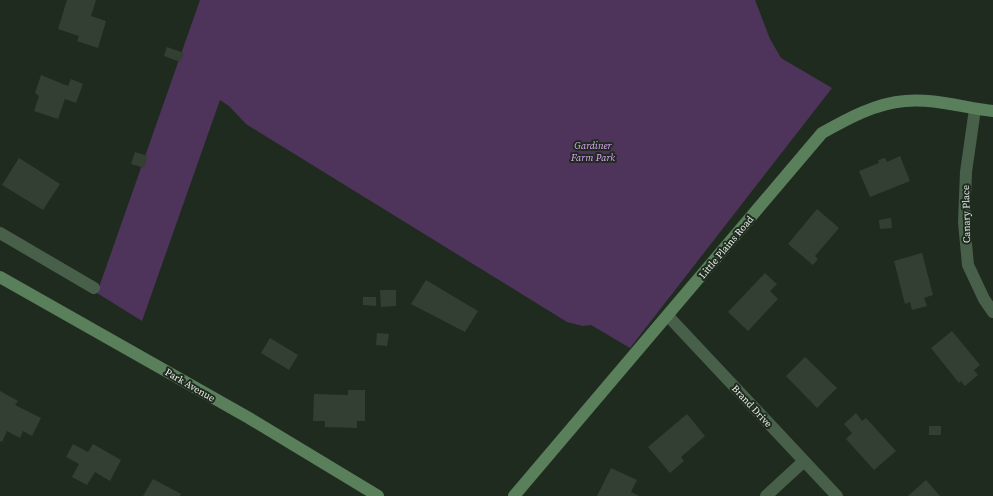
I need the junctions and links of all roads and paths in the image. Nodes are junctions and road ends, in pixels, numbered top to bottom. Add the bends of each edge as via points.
1 (975, 109) junction
2 (993, 111) edge
3 (0, 233) edge
4 (0, 277) edge
5 (94, 288) dead end
6 (993, 312) edge
7 (668, 316) junction
8 (803, 462) junction
9 (378, 496) edge
10 (514, 496) edge
11 (766, 496) edge
12 (837, 496) edge

1 - 2 street, Little Plains Road
1 - 6 street, Canary Place via 966,172 964,222 968,265
1 - 7 street, Little Plains Road via 904,101 859,112 822,133
3 - 5 street
4 - 9 street, Park Avenue via 248,418
7 - 8 street, Brand Drive
7 - 10 street, Little Plains Road
8 - 11 street
8 - 12 street, Brand Drive

